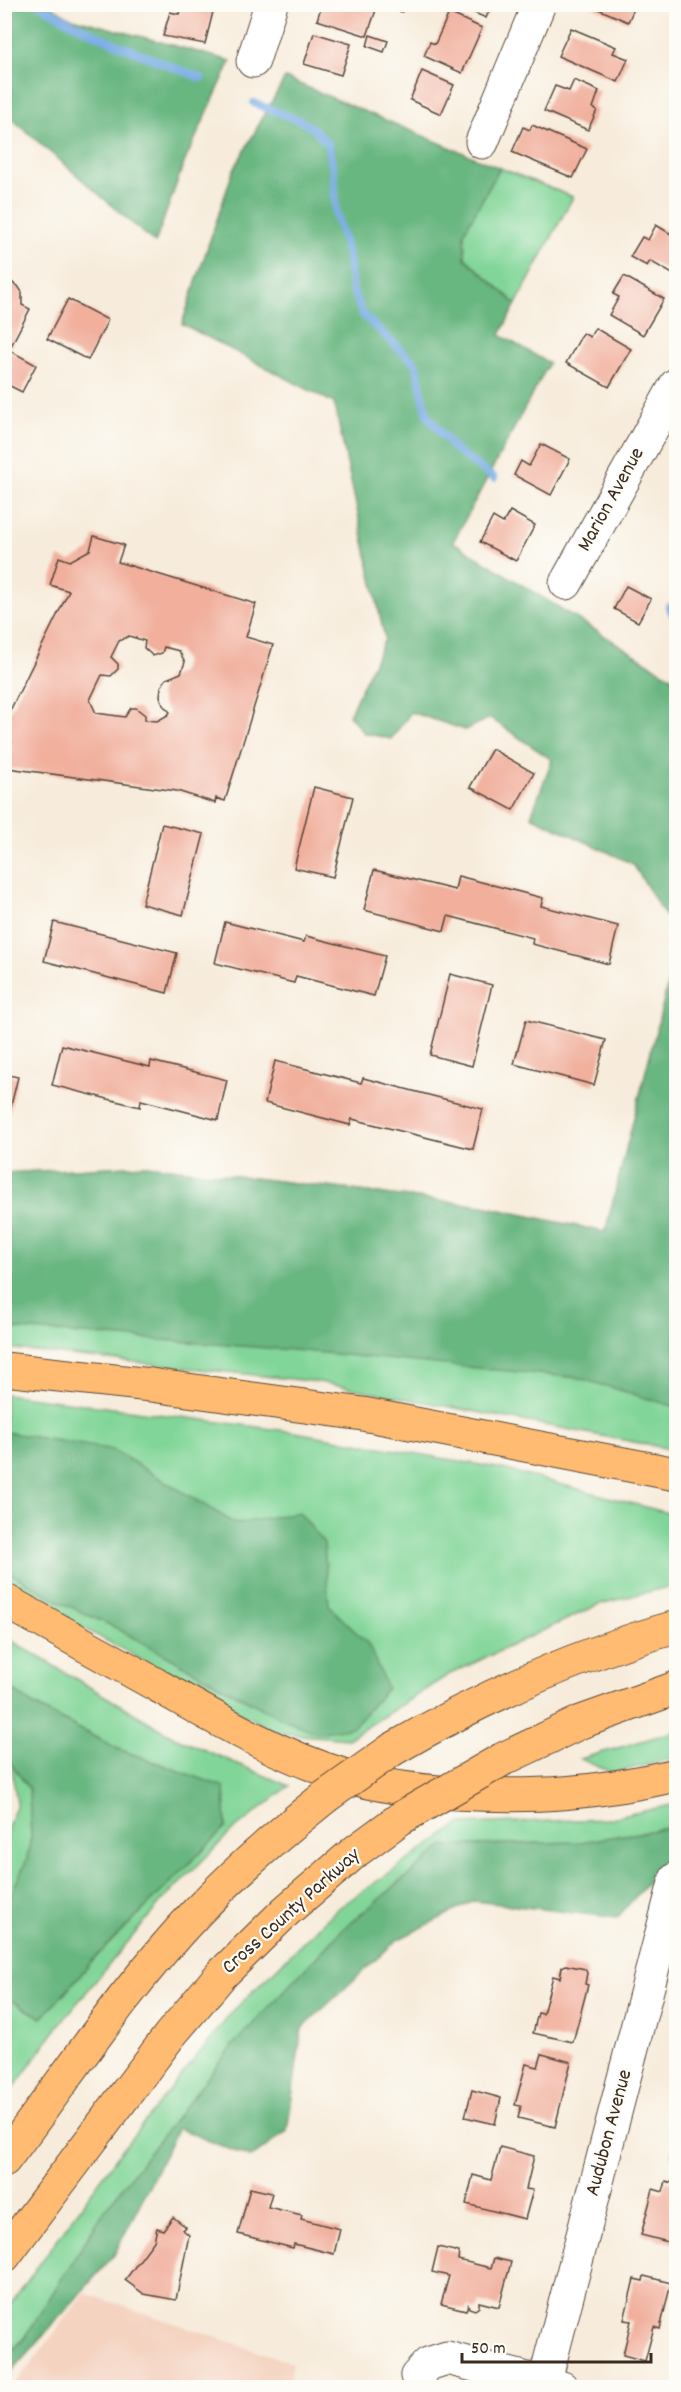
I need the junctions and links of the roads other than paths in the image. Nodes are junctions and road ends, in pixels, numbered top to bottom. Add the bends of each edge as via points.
1 (271, 4) edge
2 (539, 4) edge
3 (253, 60) dead end
4 (482, 142) dead end
5 (676, 386) edge
6 (566, 583) dead end
7 (4, 1369) edge
8 (676, 1474) edge
9 (4, 1600) edge
10 (676, 1627) edge
11 (676, 1688) edge
12 (676, 1775) edge
13 (676, 1879) edge
14 (4, 2160) edge
15 (4, 2256) edge
16 (550, 2386) edge
17 (421, 2388) edge

1 - 3 street
2 - 4 street
5 - 6 street, Marion Avenue
7 - 8 highway via 151,1384 363,1414
9 - 12 highway via 222,1722 343,1775 426,1791 529,1796 595,1791
10 - 14 highway, bridge via 604,1649 449,1717 393,1749 325,1797 266,1846 195,1914 134,1987
11 - 15 highway, Cross County Parkway, bridge via 581,1722 503,1760 401,1818 356,1851 251,1943 221,1975 170,2035
13 - 16 street, Audubon Avenue
16 - 17 street via 447,2358 428,2364 417,2376

